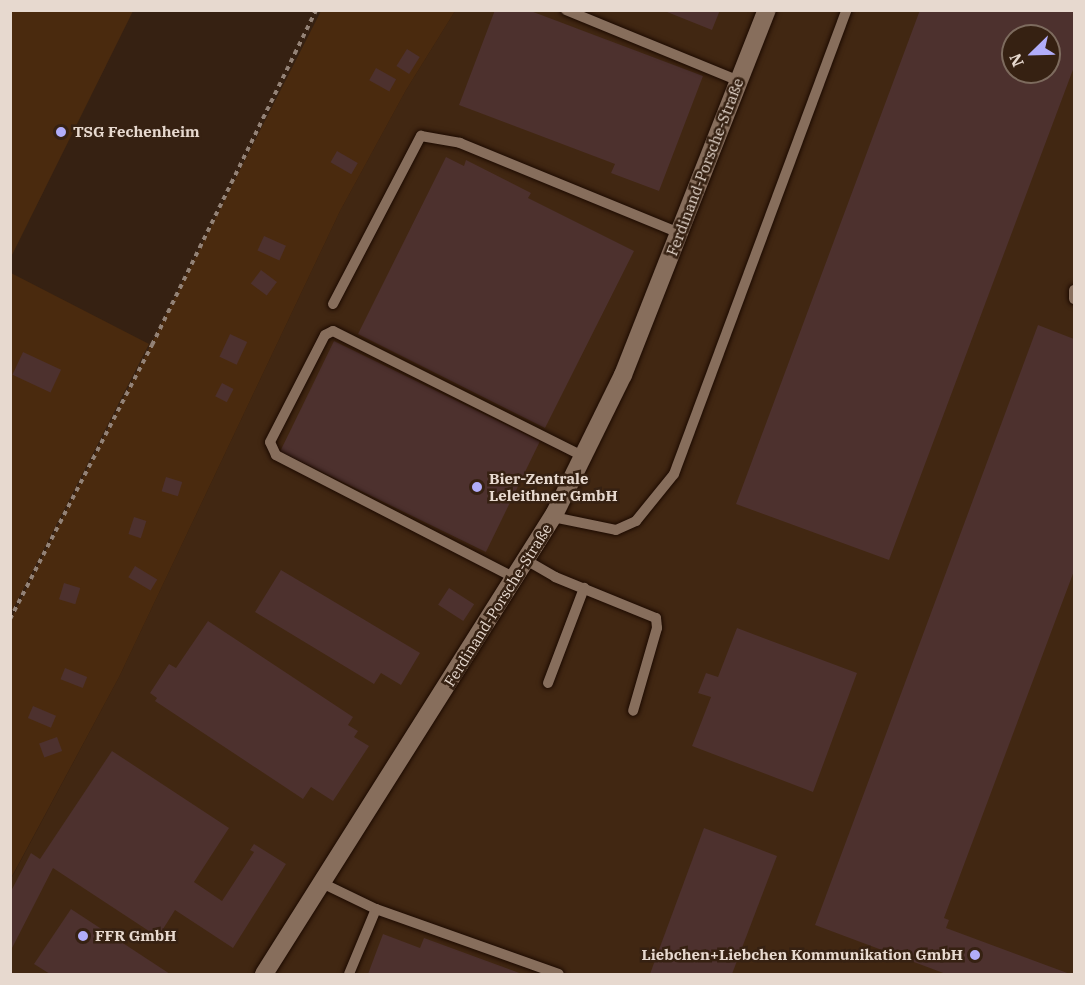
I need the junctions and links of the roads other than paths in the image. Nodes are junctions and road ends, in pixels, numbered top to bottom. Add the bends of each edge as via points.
1 (566, 10) edge
2 (767, 10) edge
3 (847, 10) edge
4 (739, 81) junction
5 (679, 233) junction
6 (1074, 290) edge
7 (1074, 299) edge
8 (333, 304) dead end
9 (583, 456) junction
10 (553, 517) junction
11 (526, 560) junction
12 (515, 578) junction
13 (584, 588) junction
14 (548, 683) dead end
15 (633, 711) dead end
16 (324, 884) junction
17 (376, 909) junction
18 (264, 975) edge
19 (350, 975) edge
20 (560, 975) edge

1 - 4 lane
2 - 4 street, Ferdinand-Porsche-Straße
3 - 10 lane via 674,474 636,522 616,530
4 - 5 street, Ferdinand-Porsche-Straße
5 - 8 lane via 460,143 421,136
5 - 9 street, Ferdinand-Porsche-Straße via 623,375
6 - 7 lane
9 - 10 street, Ferdinand-Porsche-Straße
9 - 12 lane via 333,331 325,335 270,442 276,455
10 - 11 street, Ferdinand-Porsche-Straße
11 - 12 street, Ferdinand-Porsche-Straße
11 - 13 lane
12 - 16 street, Ferdinand-Porsche-Straße
13 - 14 lane
13 - 15 lane via 656,618 657,628
16 - 17 lane
16 - 18 street, Ferdinand-Porsche-Straße
17 - 19 lane
17 - 20 lane

